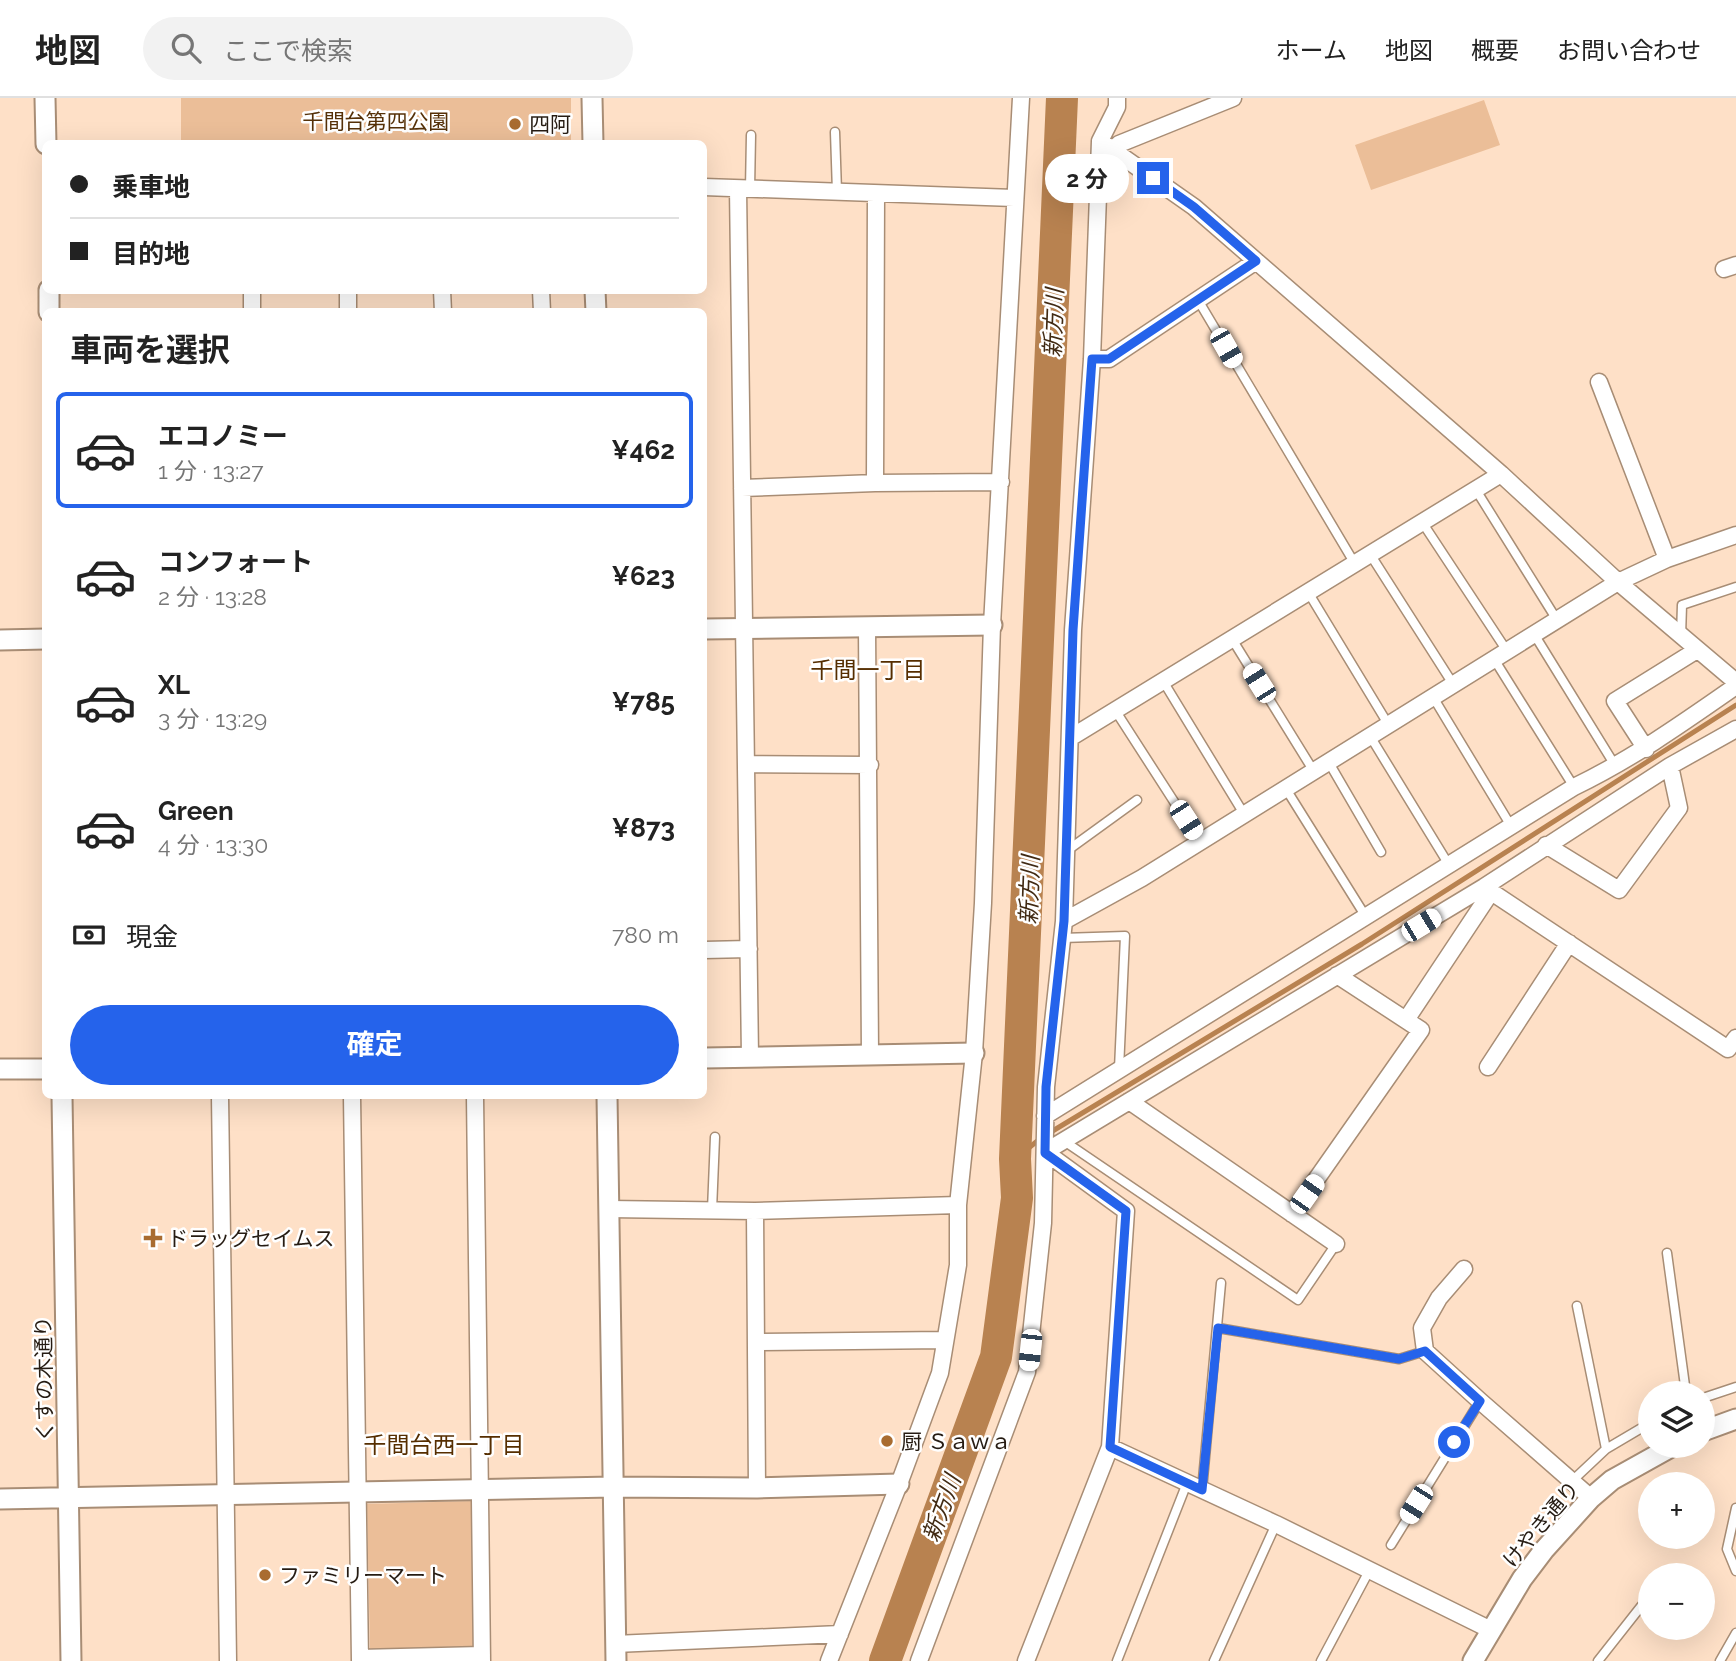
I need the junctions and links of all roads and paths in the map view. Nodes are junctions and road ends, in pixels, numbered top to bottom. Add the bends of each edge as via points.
1 (45, 98) edge
2 (592, 98) edge
3 (1021, 98) edge
4 (1233, 98) edge
5 (1117, 103) edge
6 (835, 132) dead end
7 (751, 135) dead end
8 (46, 140) edge
9 (593, 140) edge
10 (1106, 146) junction
11 (707, 187) edge
12 (744, 189) junction
13 (837, 192) junction
14 (877, 194) junction
15 (1014, 198) junction
16 (1256, 261) junction
17 (1198, 300) junction
18 (1092, 359) junction
19 (1599, 382) dead end
20 (1501, 474) junction
21 (1002, 482) junction
22 (875, 483) junction
23 (742, 488) junction
24 (1476, 490) junction
25 (1422, 522) junction
26 (1736, 535) edge
27 (1370, 554) junction
28 (1667, 559) junction
29 (1355, 564) junction
30 (1618, 582) junction
31 (1736, 587) edge
32 (1308, 592) junction
33 (1557, 620) junction
34 (992, 625) junction
35 (867, 626) junction
36 (744, 628) junction
37 (707, 629) edge
38 (1534, 634) junction
39 (1681, 636) junction
40 (42, 639) edge
41 (1232, 639) junction
42 (0, 640) edge
43 (1697, 650) junction
44 (1500, 655) junction
45 (1163, 681) junction
46 (1453, 684) junction
47 (1736, 684) edge
48 (1433, 696) junction
49 (1115, 710) junction
50 (1388, 724) junction
51 (1736, 729) edge
52 (1369, 735) junction
53 (1070, 738) junction
54 (1646, 749) junction
55 (1328, 761) junction
56 (746, 764) junction
57 (870, 765) junction
58 (1670, 766) junction
59 (1616, 767) junction
60 (1314, 770) junction
61 (1574, 787) junction
62 (1286, 788) junction
63 (1137, 800) dead end
64 (1244, 814) junction
65 (1511, 826) junction
66 (1200, 842) junction
67 (1546, 845) junction
68 (1065, 852) junction
69 (1381, 852) dead end
70 (1449, 865) junction
71 (1487, 889) junction
72 (1366, 917) junction
73 (1064, 921) junction
74 (1062, 938) junction
75 (1569, 943) junction
76 (749, 949) junction
77 (707, 950) edge
78 (1337, 975) junction
79 (1406, 1020) junction
80 (1736, 1038) edge
81 (974, 1053) junction
82 (870, 1055) junction
83 (750, 1057) junction
84 (707, 1058) edge
85 (1488, 1067) dead end
86 (0, 1069) edge
87 (42, 1069) edge
88 (1119, 1071) junction
89 (62, 1099) edge
90 (220, 1099) edge
91 (352, 1099) edge
92 (475, 1099) edge
93 (607, 1099) edge
94 (1129, 1101) junction
95 (1045, 1116) junction
96 (715, 1137) dead end
97 (1064, 1141) junction
98 (1045, 1153) junction
99 (958, 1205) junction
100 (609, 1209) junction
101 (712, 1210) junction
102 (754, 1210) junction
103 (1292, 1214) junction
104 (1336, 1244) joint
105 (1667, 1253) dead end
106 (1464, 1269) dead end
107 (1221, 1283) dead end
108 (1577, 1306) dead end
109 (1218, 1328) junction
110 (944, 1340) junction
111 (756, 1342) junction
112 (1425, 1351) junction
113 (1684, 1381) edge
114 (1736, 1387) edge
115 (1715, 1394) edge
116 (1480, 1401) junction
117 (1736, 1419) edge
118 (1715, 1426) edge
119 (1638, 1430) edge
120 (1110, 1447) junction
121 (1606, 1449) junction
122 (1651, 1458) edge
123 (1572, 1481) junction
124 (1187, 1483) junction
125 (900, 1484) junction
126 (613, 1487) junction
127 (757, 1488) junction
128 (480, 1490) junction
129 (1202, 1490) junction
130 (357, 1492) junction
131 (226, 1495) junction
132 (68, 1498) junction
133 (1591, 1498) junction
134 (0, 1499) edge
135 (1736, 1508) edge
136 (1276, 1524) junction
137 (1391, 1545) dead end
138 (1368, 1571) junction
139 (1736, 1571) edge
140 (1638, 1610) edge
141 (1491, 1630) junction
142 (1736, 1633) edge
143 (840, 1634) junction
144 (616, 1652) edge
145 (482, 1658) edge
146 (360, 1659) edge
147 (71, 1661) edge
148 (228, 1661) edge
149 (829, 1661) edge
150 (919, 1661) edge
151 (1026, 1661) edge
152 (1117, 1661) edge
153 (1214, 1661) edge
154 (1321, 1661) edge
155 (1472, 1661) edge
156 (1598, 1661) edge
157 (1720, 1661) edge

1 - 8 street
2 - 9 street
3 - 15 street
4 - 10 street
5 - 10 street
6 - 13 lane
7 - 12 lane
10 - 16 street via 1194,207
10 - 18 street
11 - 12 street
12 - 13 street
12 - 23 street
13 - 14 street
14 - 15 street
14 - 22 street
15 - 21 street
16 - 17 street
16 - 20 street
17 - 18 street via 1109,359
17 - 29 lane
18 - 53 street
19 - 28 street
20 - 24 street
20 - 30 street
21 - 22 street
21 - 34 street
22 - 23 street
23 - 36 street
24 - 25 street
24 - 33 lane
25 - 27 street
25 - 44 lane
26 - 28 street
27 - 29 street
27 - 46 lane
28 - 30 street
29 - 32 street
30 - 33 street
30 - 39 street
31 - 39 lane via 1682,605
32 - 41 street
32 - 50 lane
33 - 38 street
34 - 35 street
34 - 81 street
35 - 36 street
35 - 57 street
36 - 37 street
36 - 56 street
38 - 44 street
38 - 59 lane
39 - 43 street
40 - 42 street
41 - 45 street
41 - 60 lane
43 - 47 street
43 - 54 street via 1615,701
44 - 46 street
44 - 61 lane
45 - 49 street
45 - 64 lane
46 - 48 street
47 - 54 street
48 - 50 street
48 - 65 lane
49 - 53 street
49 - 66 lane
50 - 52 street
51 - 58 street
52 - 55 street
52 - 70 lane
53 - 68 street
54 - 59 street
55 - 60 street
55 - 69 lane
56 - 57 street
56 - 76 street
57 - 82 street
58 - 67 street
58 - 67 street via 1679,808 1619,890
59 - 61 street
60 - 62 street
61 - 65 street
62 - 64 street
62 - 72 lane
63 - 68 lane
64 - 66 street
65 - 70 street
66 - 73 street
67 - 71 street
68 - 73 street
70 - 72 street
71 - 75 street
71 - 78 street
71 - 79 street
72 - 88 street
73 - 74 street
74 - 88 lane via 1125,936
74 - 95 street
75 - 80 street via 1728,1049
75 - 85 street
76 - 77 street
76 - 83 street
78 - 79 street
78 - 94 street
79 - 103 street via 1422,1030
81 - 82 street
81 - 99 street
82 - 83 street
83 - 84 street
86 - 87 street
88 - 95 street
89 - 132 street, くすの木通り
90 - 131 street
91 - 130 street
92 - 128 street
93 - 100 street
94 - 97 street
94 - 103 street
95 - 98 street
96 - 101 lane
97 - 98 street
97 - 104 lane via 1298,1300
98 - 120 street via 1126,1211
98 - 150 street via 1043,1223 1027,1373
99 - 102 street
99 - 110 street via 958,1265
100 - 101 street
100 - 126 street
101 - 102 street
102 - 111 street
103 - 104 street
105 - 113 lane
106 - 112 street via 1439,1298 1422,1328
107 - 109 lane
108 - 121 lane
109 - 112 lane via 1399,1359
109 - 129 lane
110 - 111 street
110 - 125 street via 940,1373
111 - 127 street
112 - 116 street
114 - 115 lane
116 - 123 street
116 - 137 lane
117 - 118 street
119 - 121 lane
120 - 124 street
120 - 151 street
121 - 123 lane
122 - 133 street, けやき通り
123 - 133 street
124 - 129 street
124 - 152 lane
125 - 127 street
125 - 143 street
126 - 127 street
126 - 128 street
126 - 144 street
128 - 130 street
128 - 145 street
129 - 136 street
130 - 131 street
130 - 146 street
131 - 132 street
131 - 148 street
132 - 134 street
132 - 147 street, くすの木通り
133 - 141 street, けやき通り via 1522,1579
135 - 139 lane via 1727,1549
136 - 138 street
136 - 153 lane
138 - 141 street
138 - 154 lane
140 - 156 lane
141 - 155 street, けやき通り
142 - 157 lane
143 - 144 street
143 - 149 street
145 - 146 street

